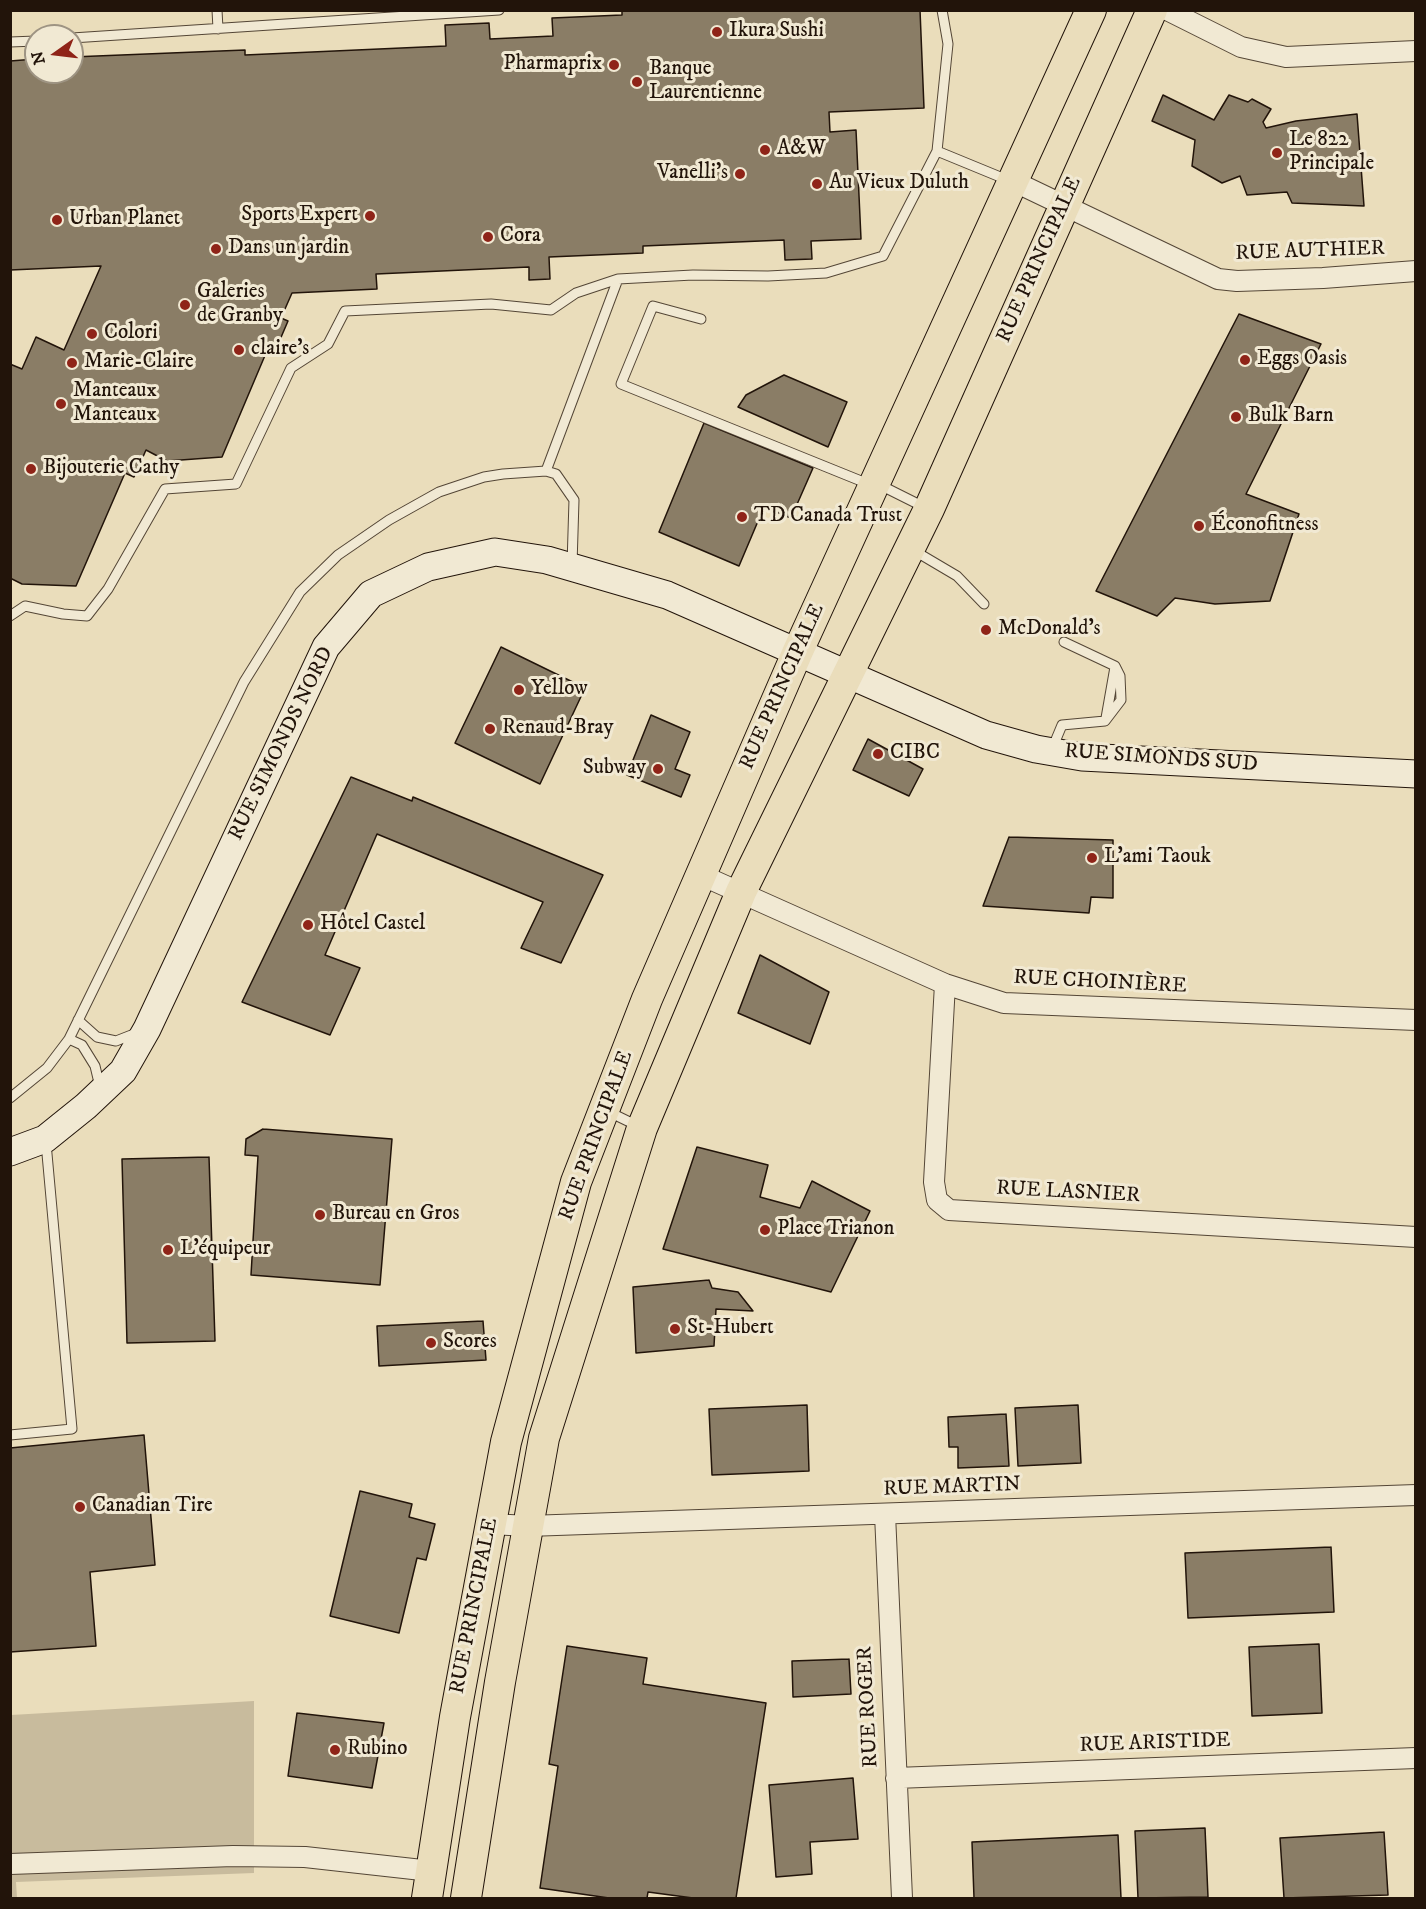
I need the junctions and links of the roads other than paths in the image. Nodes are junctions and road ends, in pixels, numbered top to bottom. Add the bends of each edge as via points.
1 (217, 10) edge
2 (500, 10) edge
3 (942, 10) edge
4 (1091, 10) edge
5 (1152, 10) edge
6 (1167, 10) edge
7 (218, 29) junction
8 (84, 37) edge
9 (1416, 51) edge
10 (937, 151) junction
11 (1012, 182) junction
12 (1064, 206) junction
13 (1416, 271) edge
14 (618, 279) junction
15 (701, 319) dead end
16 (546, 471) junction
17 (874, 484) junction
18 (929, 509) junction
19 (910, 549) junction
20 (572, 567) junction
21 (984, 604) dead end
22 (10, 616) edge
23 (1064, 642) dead end
24 (798, 651) junction
25 (849, 675) junction
26 (1051, 752) junction
27 (1416, 774) edge
28 (701, 875) junction
29 (741, 892) junction
30 (945, 984) junction
31 (78, 1020) junction
32 (1416, 1020) edge
33 (147, 1029) junction
34 (69, 1039) junction
35 (101, 1091) junction
36 (10, 1098) edge
37 (604, 1110) junction
38 (642, 1128) junction
39 (45, 1138) junction
40 (10, 1152) edge
41 (1416, 1237) edge
42 (10, 1435) edge
43 (1416, 1495) edge
44 (885, 1514) junction
45 (491, 1524) junction
46 (528, 1526) junction
47 (1416, 1758) edge
48 (896, 1778) junction
49 (10, 1864) edge
50 (429, 1885) edge
51 (466, 1899) edge
52 (902, 1899) edge

1 - 7 lane
2 - 7 lane
3 - 10 lane via 948,44
4 - 11 main road, RUE PRINCIPALE
5 - 12 main road, RUE PRINCIPALE
6 - 9 street via 1241,47 1286,57
7 - 8 lane
10 - 11 lane
10 - 14 lane via 883,256 826,273
11 - 12 street, RUE AUTHIER
11 - 17 main road, RUE PRINCIPALE
12 - 13 street, RUE AUTHIER via 1218,279 1323,278
12 - 18 main road, RUE PRINCIPALE
14 - 16 lane
14 - 22 lane via 576,293 551,310 491,304 345,311 327,344 291,368 236,484 165,489 108,589 87,616 25,606
15 - 17 lane via 653,306 621,384
16 - 20 lane via 556,474 574,500
16 - 31 lane via 484,477 439,492 338,555 300,592 244,682
17 - 18 lane
17 - 24 main road, RUE PRINCIPALE
18 - 19 main road, RUE PRINCIPALE
19 - 21 lane via 957,576
19 - 25 main road, RUE PRINCIPALE
20 - 24 street, RUE SIMONDS NORD via 667,595
20 - 33 street, RUE SIMONDS NORD via 495,552 428,567 370,594 326,647
23 - 26 lane via 1115,666 1120,676 1121,700 1105,721 1062,725
24 - 25 street, RUE SIMONDS NORD
24 - 28 main road, RUE PRINCIPALE
25 - 26 street, RUE SIMONDS SUD via 986,735
25 - 29 main road, RUE PRINCIPALE
26 - 27 street, RUE SIMONDS SUD via 1082,757
28 - 29 street, RUE CHOINIÈRE
28 - 37 main road, RUE PRINCIPALE
29 - 30 street, RUE CHOINIÈRE
29 - 38 main road, RUE PRINCIPALE
30 - 32 street, RUE CHOINIÈRE via 1004,1003
30 - 41 street, RUE LASNIER via 934,1182 937,1200 949,1210
31 - 33 lane via 97,1037 116,1041
31 - 34 lane
33 - 35 street, RUE SIMONDS NORD via 123,1071
34 - 35 lane via 82,1046 95,1066
34 - 36 lane via 47,1068
35 - 39 street, RUE SIMONDS NORD
37 - 38 lane
37 - 45 main road, RUE PRINCIPALE via 576,1182 506,1442
38 - 46 main road, RUE PRINCIPALE via 544,1438
39 - 40 street, RUE SIMONDS NORD
39 - 42 lane via 72,1429
43 - 44 street, RUE MARTIN
44 - 46 street, RUE MARTIN
44 - 48 street, RUE ROGER
45 - 46 street, RUE MARTIN
45 - 50 main road, RUE PRINCIPALE
46 - 51 main road, RUE PRINCIPALE
47 - 48 street, RUE ARISTIDE
48 - 52 street, RUE ROGER
49 - 50 street via 305,1857

